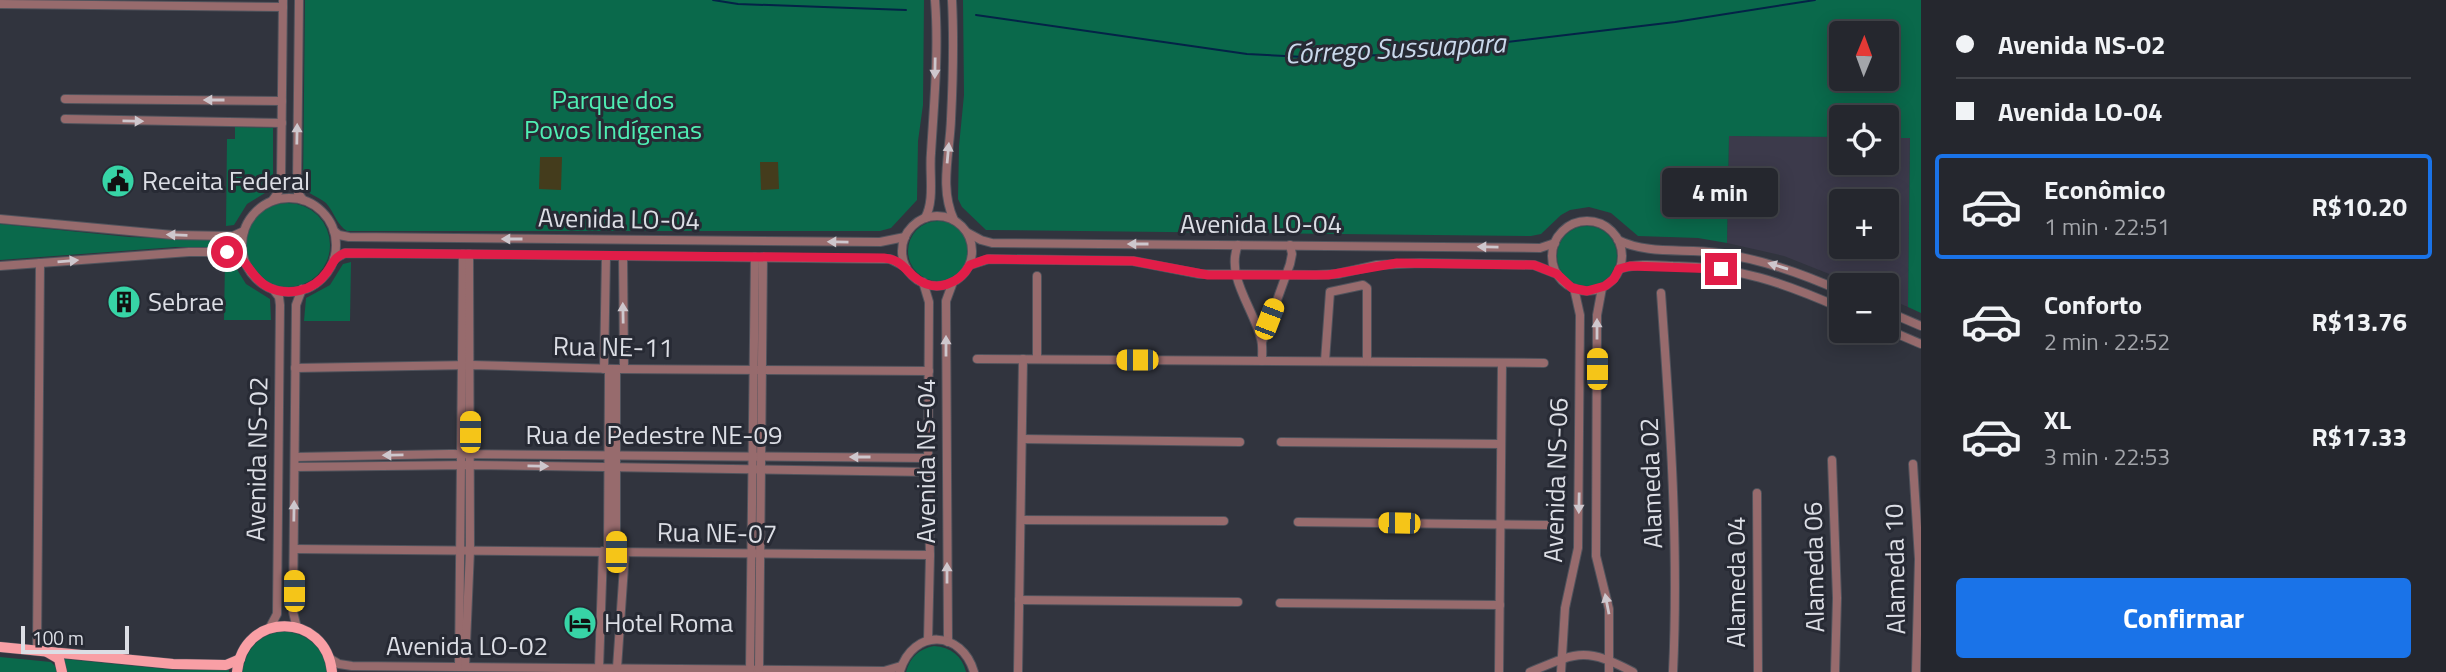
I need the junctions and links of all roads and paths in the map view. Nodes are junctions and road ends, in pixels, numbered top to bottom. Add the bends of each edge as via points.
1 (299, 0) edge
2 (935, 0) edge
3 (952, 0) edge
4 (283, 3) edge
5 (0, 4) edge
6 (65, 99) dead end
7 (282, 101) junction
8 (65, 119) dead end
9 (282, 123) junction
10 (303, 200) junction
11 (272, 201) junction
12 (925, 218) junction
13 (0, 219) edge
14 (954, 220) junction
15 (334, 230) junction
16 (244, 231) junction
17 (968, 233) junction
18 (905, 237) junction
19 (1618, 240) junction
20 (1555, 243) junction
21 (1238, 245) junction
22 (1290, 246) junction
23 (466, 254) junction
24 (606, 256) junction
25 (623, 256) junction
26 (759, 257) junction
27 (334, 259) junction
28 (244, 260) junction
29 (40, 263) junction
30 (970, 265) junction
31 (0, 266) edge
32 (906, 267) junction
33 (1619, 269) junction
34 (1557, 274) junction
35 (1236, 275) junction
36 (1286, 275) junction
37 (1037, 276) dead end
38 (923, 282) junction
39 (953, 282) junction
40 (1829, 286) edge
41 (1574, 288) junction
42 (1602, 288) junction
43 (273, 289) junction
44 (302, 289) junction
45 (1661, 293) dead end
46 (1829, 303) edge
47 (1899, 317) edge
48 (1921, 326) edge
49 (1899, 335) edge
50 (1262, 342) junction
51 (1921, 344) edge
52 (977, 359) dead end
53 (1023, 359) junction
54 (1037, 359) junction
55 (1262, 361) junction
56 (1325, 361) junction
57 (1367, 362) junction
58 (1502, 363) junction
59 (1544, 363) dead end
60 (466, 365) junction
61 (295, 368) junction
62 (613, 369) junction
63 (757, 370) junction
64 (929, 371) junction
65 (1022, 439) junction
66 (1240, 442) dead end
67 (1281, 442) dead end
68 (1501, 444) junction
69 (465, 454) junction
70 (612, 456) junction
71 (756, 456) junction
72 (295, 457) junction
73 (928, 458) junction
74 (1832, 460) dead end
75 (1913, 464) dead end
76 (465, 465) junction
77 (612, 466) junction
78 (295, 467) junction
79 (756, 469) junction
80 (928, 472) junction
81 (1757, 493) dead end
82 (1021, 520) junction
83 (1224, 522) dead end
84 (1298, 522) dead end
85 (1500, 525) junction
86 (1547, 525) dead end
87 (294, 549) junction
88 (460, 550) junction
89 (470, 550) junction
90 (613, 552) junction
91 (756, 555) junction
92 (930, 555) junction
93 (1019, 600) junction
94 (1238, 602) dead end
95 (1280, 603) dead end
96 (1500, 605) junction
97 (297, 628) junction
98 (270, 629) junction
99 (928, 640) junction
100 (948, 642) junction
101 (0, 647) edge
102 (41, 650) junction
103 (329, 657) junction
104 (240, 659) junction
105 (1609, 659) junction
106 (1561, 660) junction
107 (462, 667) junction
108 (599, 668) junction
109 (617, 668) junction
110 (900, 669) edge
111 (755, 670) junction
112 (62, 672) edge
113 (237, 672) edge
114 (332, 672) edge
115 (974, 672) edge
116 (1018, 672) edge
117 (1499, 672) edge
118 (1530, 672) edge
119 (1561, 672) edge
120 (1609, 672) edge
121 (1633, 672) edge
122 (1673, 672) edge
123 (1758, 672) edge
124 (1835, 672) edge
125 (1916, 672) edge

10 -> 1 street via 297,185
2 -> 12 street via 935,116 930,203
14 -> 3 street via 946,200
4 - 5 street
4 - 7 street
7 -> 6 street
7 - 9 street
8 -> 9 street
9 - 11 street via 281,181
10 - 11 street
10 - 15 street via 321,211
11 - 16 street via 254,213
12 - 14 street
12 - 18 street
16 -> 13 street via 231,237 173,235
14 - 17 street
18 -> 15 street, Avenida LO-04 via 884,242 345,237
15 - 27 street
16 - 28 street
21 -> 17 street, Avenida LO-04 via 992,243
17 - 30 street
18 - 32 street via 902,253
19 - 20 street via 1606,227 1586,221 1569,226
19 - 33 street
40 -> 19 street via 1753,259 1638,248
20 -> 22 street, Avenida LO-04 via 1541,248
20 - 34 street via 1552,257
21 - 22 street, Avenida LO-04
21 - 35 street
22 - 36 street via 1292,259
23 - 24 street, Avenida LO-04
23 - 27 street, Avenida LO-04 via 345,253
23 - 60 street
24 - 25 street, Avenida LO-04
24 - 62 street
25 - 26 street, Avenida LO-04
62 -> 25 street
26 - 32 street, Avenida LO-04 via 884,258
26 - 63 street
27 - 44 street via 320,280
29 -> 28 street via 199,252 230,253
28 - 43 street via 255,277
29 - 31 street
29 - 102 street
30 - 35 street, Avenida LO-04 via 987,259 1133,261 1192,273
30 - 39 street
32 - 38 street
33 - 42 street
33 - 46 street via 1641,265 1735,271
34 - 36 street, Avenida LO-04 via 1536,265 1420,263 1328,275
34 - 41 street
35 - 36 street, Avenida LO-04
35 - 50 street
36 - 50 street
37 - 54 street
38 - 39 street via 939,286
38 - 64 street, Avenida NS-04 via 929,298
100 -> 39 street, Avenida NS-04 via 946,302
41 - 42 street
41 -> 106 street, Avenida NS-06 via 1580,315 1578,548 1565,608
105 -> 42 street, Avenida NS-06 via 1609,609 1596,556 1597,315
43 - 44 street
43 - 98 street, Avenida NS-02 via 280,305 277,587 276,618
44 - 61 street, Avenida NS-02 via 296,305
45 - 122 street, Alameda 02 via 1676,558
47 - 48 street
49 - 51 street
50 - 55 street
52 - 53 street
53 - 54 street
53 - 65 street
54 - 55 street
55 - 56 street
56 - 57 street
56 - 57 street via 1330,292 1363,285 1367,288
57 - 58 street
58 - 59 street
58 - 68 street
60 - 61 street, Rua NE-11
60 - 62 street, Rua NE-11
60 - 69 street
61 - 72 street, Avenida NS-02
62 - 63 street, Rua NE-11
62 - 70 street
63 - 64 street, Rua NE-11
63 - 71 street
64 - 73 street, Avenida NS-04
65 - 66 street
65 - 82 street
67 - 68 street
68 - 85 street
69 - 70 street, Rua de Pedestre NE-09
69 -> 72 street, Rua de Pedestre NE-09
69 - 76 street
70 - 71 street, Rua de Pedestre NE-09
70 - 77 street
73 -> 71 street, Rua de Pedestre NE-09
71 - 79 street
72 - 78 street, Avenida NS-02
73 - 80 street, Avenida NS-04
74 - 124 street, Alameda 06
75 - 125 street, Alameda 10 via 1919,559
76 -> 77 street, Rua de Pedestre NE-09
76 - 78 street, Rua de Pedestre NE-09
76 - 88 street
76 - 89 street
77 - 79 street, Rua de Pedestre NE-09
77 - 90 street
87 -> 78 street, Avenida NS-02
79 - 80 street, Rua de Pedestre NE-09
79 - 91 street
80 - 92 street, Avenida NS-04
81 - 123 street, Alameda 04
82 - 83 street
82 - 93 street
84 - 85 street
85 - 86 street
85 - 96 street
87 - 88 street, Rua NE-07
87 - 97 street, Avenida NS-02 via 293,615
88 - 89 street, Rua NE-07
88 - 107 street
89 - 90 street, Rua NE-07
89 - 107 street
90 - 91 street, Rua NE-07
90 - 108 street
90 - 109 street
91 - 92 street, Rua NE-07
91 - 111 street
92 - 99 street, Avenida NS-04
93 - 94 street
93 - 116 street
95 - 96 street
96 - 117 street
97 - 98 main road
97 - 103 main road via 317,639
98 - 104 main road via 250,640
99 - 100 street
99 - 110 street via 914,647
100 - 115 street via 961,649
101 - 102 main road
102 - 104 main road via 181,664 226,665
102 - 112 main road via 59,659
103 - 107 street, Avenida LO-02 via 337,664 352,666
103 - 114 main road
104 - 113 main road
105 - 106 street via 1574,655
105 - 120 street, Avenida NS-06
105 - 121 street
106 - 118 street
106 - 119 street, Avenida NS-06
107 - 108 street, Avenida LO-02
108 - 109 street, Avenida LO-02
109 - 111 street, Avenida LO-02
110 - 111 street, Avenida LO-02

